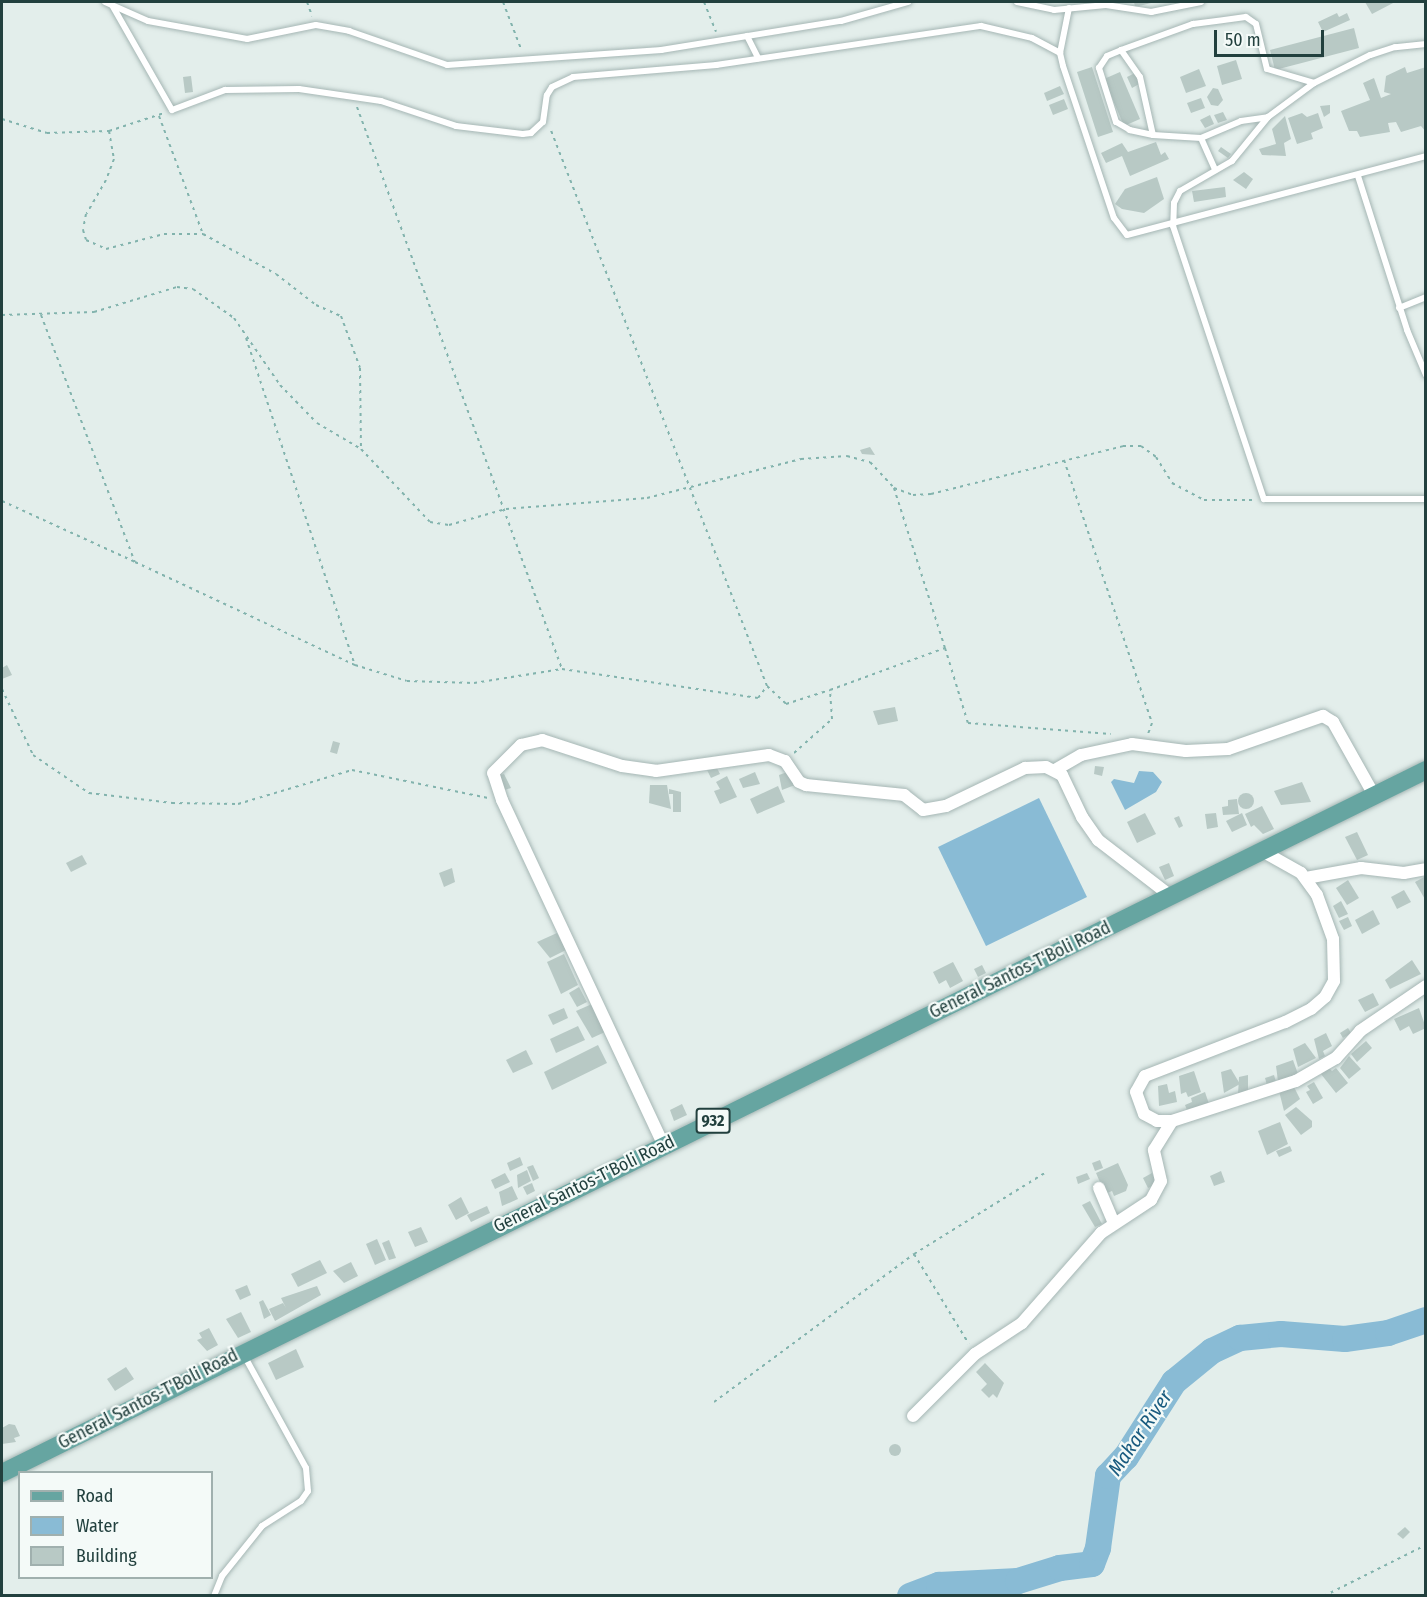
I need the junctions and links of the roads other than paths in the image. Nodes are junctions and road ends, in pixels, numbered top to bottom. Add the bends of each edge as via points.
1 (105, 2) edge
2 (908, 2) edge
3 (1017, 2) edge
4 (1201, 2) edge
5 (112, 5) junction
6 (1069, 8) junction
7 (747, 36) junction
8 (1425, 44) edge
9 (1120, 50) junction
10 (1060, 53) junction
11 (758, 58) junction
12 (1314, 83) junction
13 (1268, 117) junction
14 (1153, 135) junction
15 (1201, 138) junction
16 (1425, 156) edge
17 (1215, 170) junction
18 (1358, 176) junction
19 (1173, 226) junction
20 (1425, 297) edge
21 (1400, 308) junction
22 (1425, 375) edge
23 (1425, 499) edge
24 (1056, 770) junction
25 (1425, 770) edge
26 (1374, 795) junction
27 (1262, 851) junction
28 (1425, 869) edge
29 (1306, 878) junction
30 (1172, 897) junction
31 (1425, 986) edge
32 (1172, 1121) junction
33 (664, 1146) junction
34 (1099, 1188) dead end
35 (1114, 1223) junction
36 (241, 1351) junction
37 (913, 1416) dead end
38 (2, 1473) edge
39 (214, 1596) edge

1 - 5 lane
2 - 7 lane via 841,21
3 - 6 lane via 1054,10
4 - 6 lane via 1158,12 1106,5
5 - 7 lane via 148,21 247,39 316,25 349,31 447,65 661,50
5 - 11 lane via 172,110 225,90 252,87 352,96 456,126 531,133 545,115 552,87 573,77 665,71
6 - 10 lane
7 - 11 lane
8 - 12 lane via 1395,46
9 - 12 lane via 1193,24 1246,17 1256,24 1267,69
9 - 14 lane via 1140,77
9 - 14 lane via 1107,56 1099,68 1111,112 1121,126
10 - 11 lane via 1032,38 981,26
10 - 19 lane via 1118,226 1127,235
12 - 13 lane
13 - 15 lane via 1241,121
13 - 17 lane via 1232,161
14 - 15 lane
15 - 17 lane
16 - 18 lane
17 - 19 lane via 1180,191 1174,203
18 - 19 lane
18 - 21 lane
19 - 23 lane via 1264,500
20 - 21 lane
21 - 22 lane
24 - 26 street via 1082,755 1132,744 1186,751 1228,750 1323,716 1333,722
24 - 30 street via 1098,840
24 - 33 street via 1025,768 946,806 923,810 904,795 806,785 799,782 785,761 769,755 656,771 622,766 535,740 521,745 493,773 502,800
25 - 26 main road, General Santos-T'Boli Road / 932
26 - 27 main road, General Santos-T'Boli Road / 932
27 - 29 street
27 - 30 main road, General Santos-T'Boli Road / 932
28 - 29 street via 1404,873 1361,868
29 - 32 street via 1328,920 1334,950 1334,981 1325,997 1311,1009 1145,1076 1136,1092 1138,1106 1157,1121
30 - 33 main road, General Santos-T'Boli Road / 932
31 - 32 street via 1360,1031 1336,1058 1296,1082
32 - 35 street via 1154,1150 1161,1181 1158,1192
33 - 36 main road, General Santos-T'Boli Road / 932
34 - 35 street
35 - 37 street via 1022,1323 975,1354
36 - 38 main road, General Santos-T'Boli Road / 932
36 - 39 lane via 309,1479 301,1501 262,1526 222,1576

